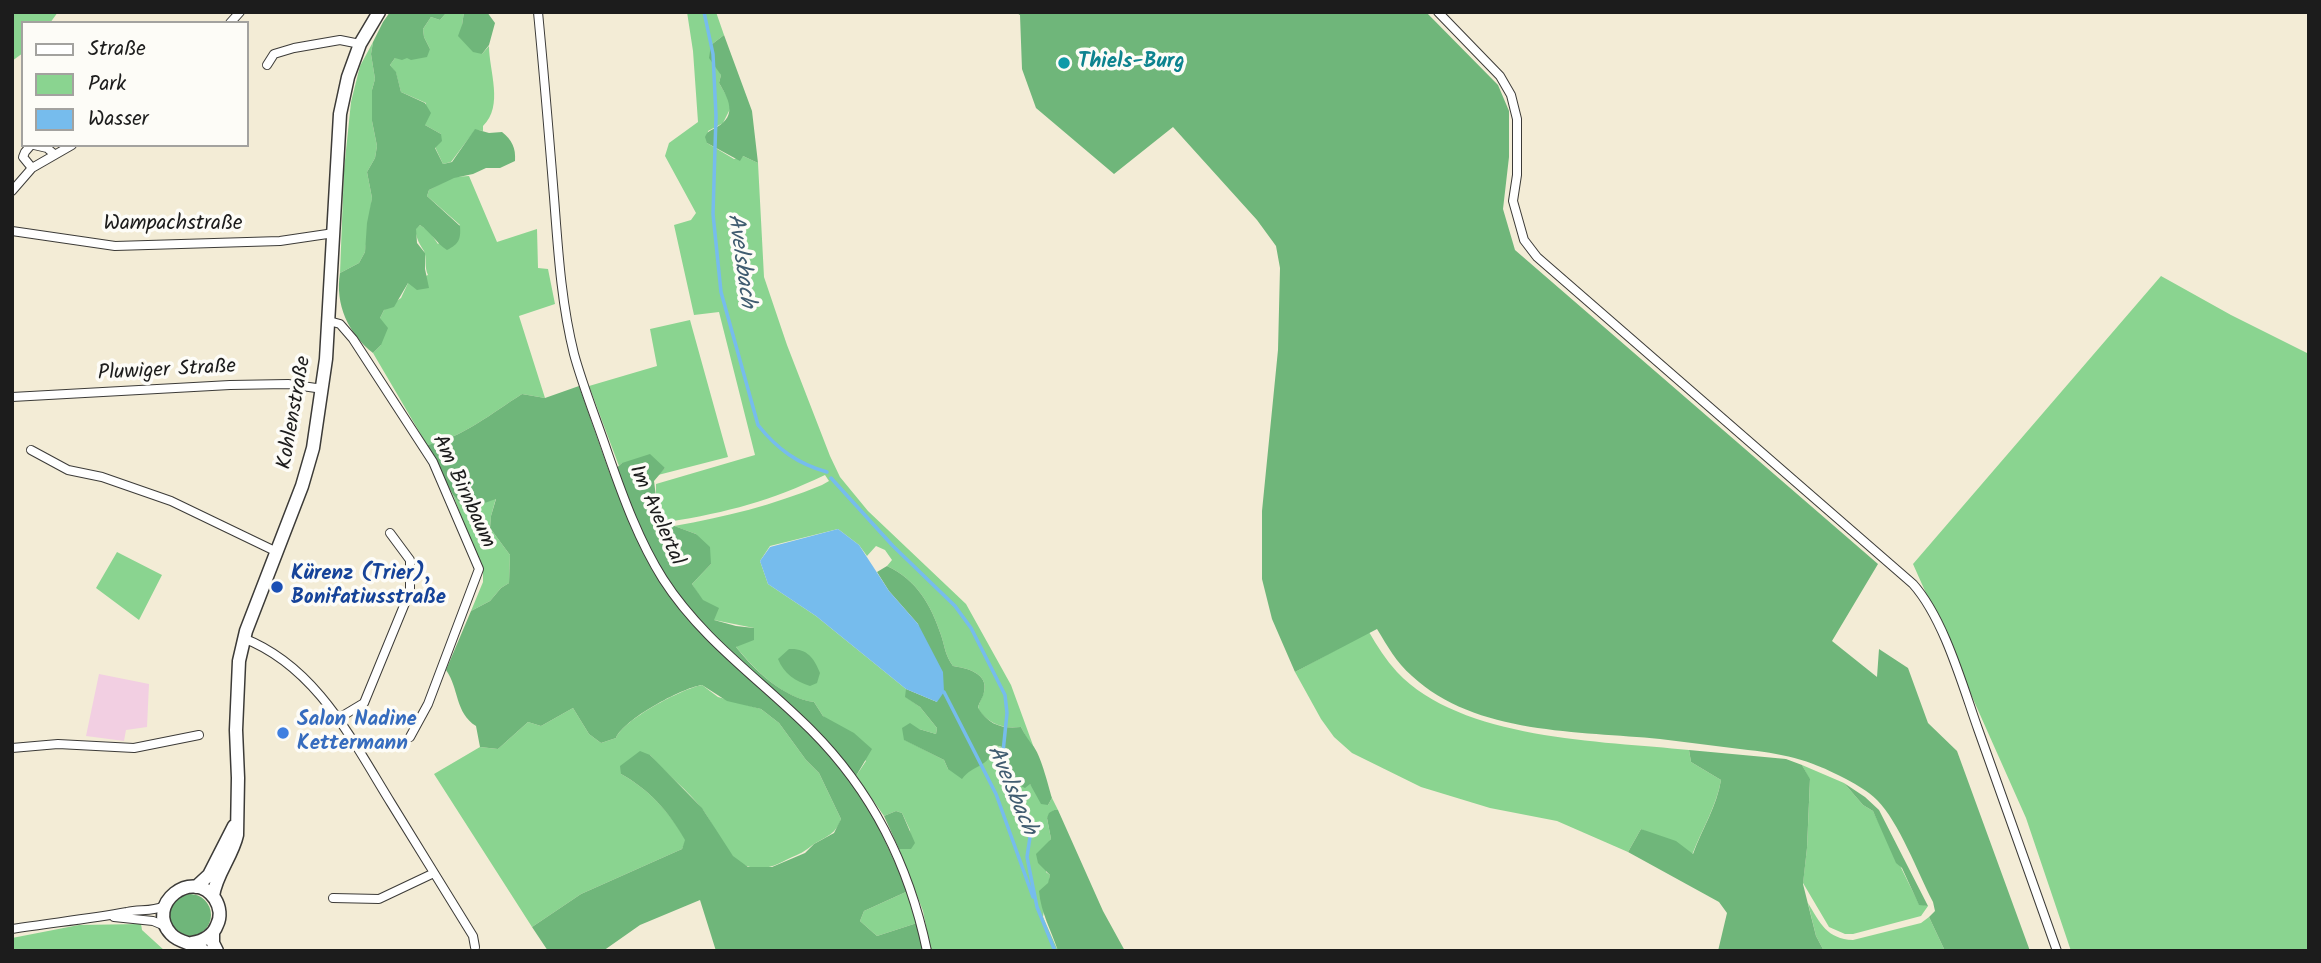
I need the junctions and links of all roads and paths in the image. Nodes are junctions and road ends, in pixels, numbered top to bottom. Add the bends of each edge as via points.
1 (379, 12) edge
2 (538, 12) edge
3 (1438, 12) edge
4 (360, 44) junction
5 (267, 65) dead end
6 (30, 147) edge
7 (42, 147) edge
8 (68, 147) edge
9 (54, 154) junction
10 (32, 168) junction
11 (12, 191) edge
12 (12, 231) edge
13 (334, 233) junction
14 (329, 321) junction
15 (323, 389) junction
16 (12, 397) edge
17 (31, 450) dead end
18 (390, 533) dead end
19 (277, 552) junction
20 (243, 638) junction
21 (340, 718) junction
22 (199, 735) dead end
23 (410, 737) dead end
24 (12, 748) edge
25 (238, 817) junction
26 (434, 873) junction
27 (196, 887) junction
28 (212, 896) junction
29 (333, 898) dead end
30 (164, 906) junction
31 (108, 916) junction
32 (165, 926) junction
33 (12, 929) edge
34 (214, 932) junction
35 (192, 943) junction
36 (475, 947) dead end
37 (204, 951) edge
38 (217, 951) edge
39 (927, 951) edge
40 (2057, 951) edge

1 - 4 main road, Kohlenstraße
2 - 39 street, Im Avelertal via 561,285 574,354 622,493 639,534 679,602 714,642 811,730 870,801 911,888
3 - 40 street via 1500,76 1511,95 1517,119 1513,201 1524,240 1537,257 1922,594 1966,694
4 - 5 street via 340,40 293,48 274,54
4 - 13 main road, Kohlenstraße via 340,114
6 - 10 street via 23,157
7 - 9 street
8 - 9 street
9 - 10 street
10 - 11 street
12 - 13 street, Wampachstraße via 115,246 268,241
13 - 14 main road, Kohlenstraße
14 - 15 main road, Kohlenstraße
14 - 23 street, Am Birnbaum via 340,324 353,339 433,462 479,569 428,705
15 - 16 street, Pluwiger Straße via 230,385
15 - 19 main road, Kohlenstraße via 307,469
17 - 19 street via 68,470 171,500
18 - 21 street via 410,560 410,591 364,703
19 - 20 main road, Kohlenstraße
20 - 21 street via 262,645 297,672
20 - 25 main road, Kohlenstraße via 236,707
21 - 26 street
22 - 24 street via 134,748 58,744
25 - 27 main road, Kohlenstraße via 209,875
25 - 28 main road, Kohlenstraße via 235,844
26 - 29 street via 379,899
26 - 36 street via 473,936
27 - 28 main road
27 - 30 main road, Kohlenstraße via 178,890
28 - 34 main road, Kohlenstraße via 219,914
30 - 31 street
30 - 32 main road
31 - 32 street
31 - 33 street
32 - 35 main road via 176,938
34 - 35 main road
34 - 38 main road, Kohlenstraße
35 - 37 main road

